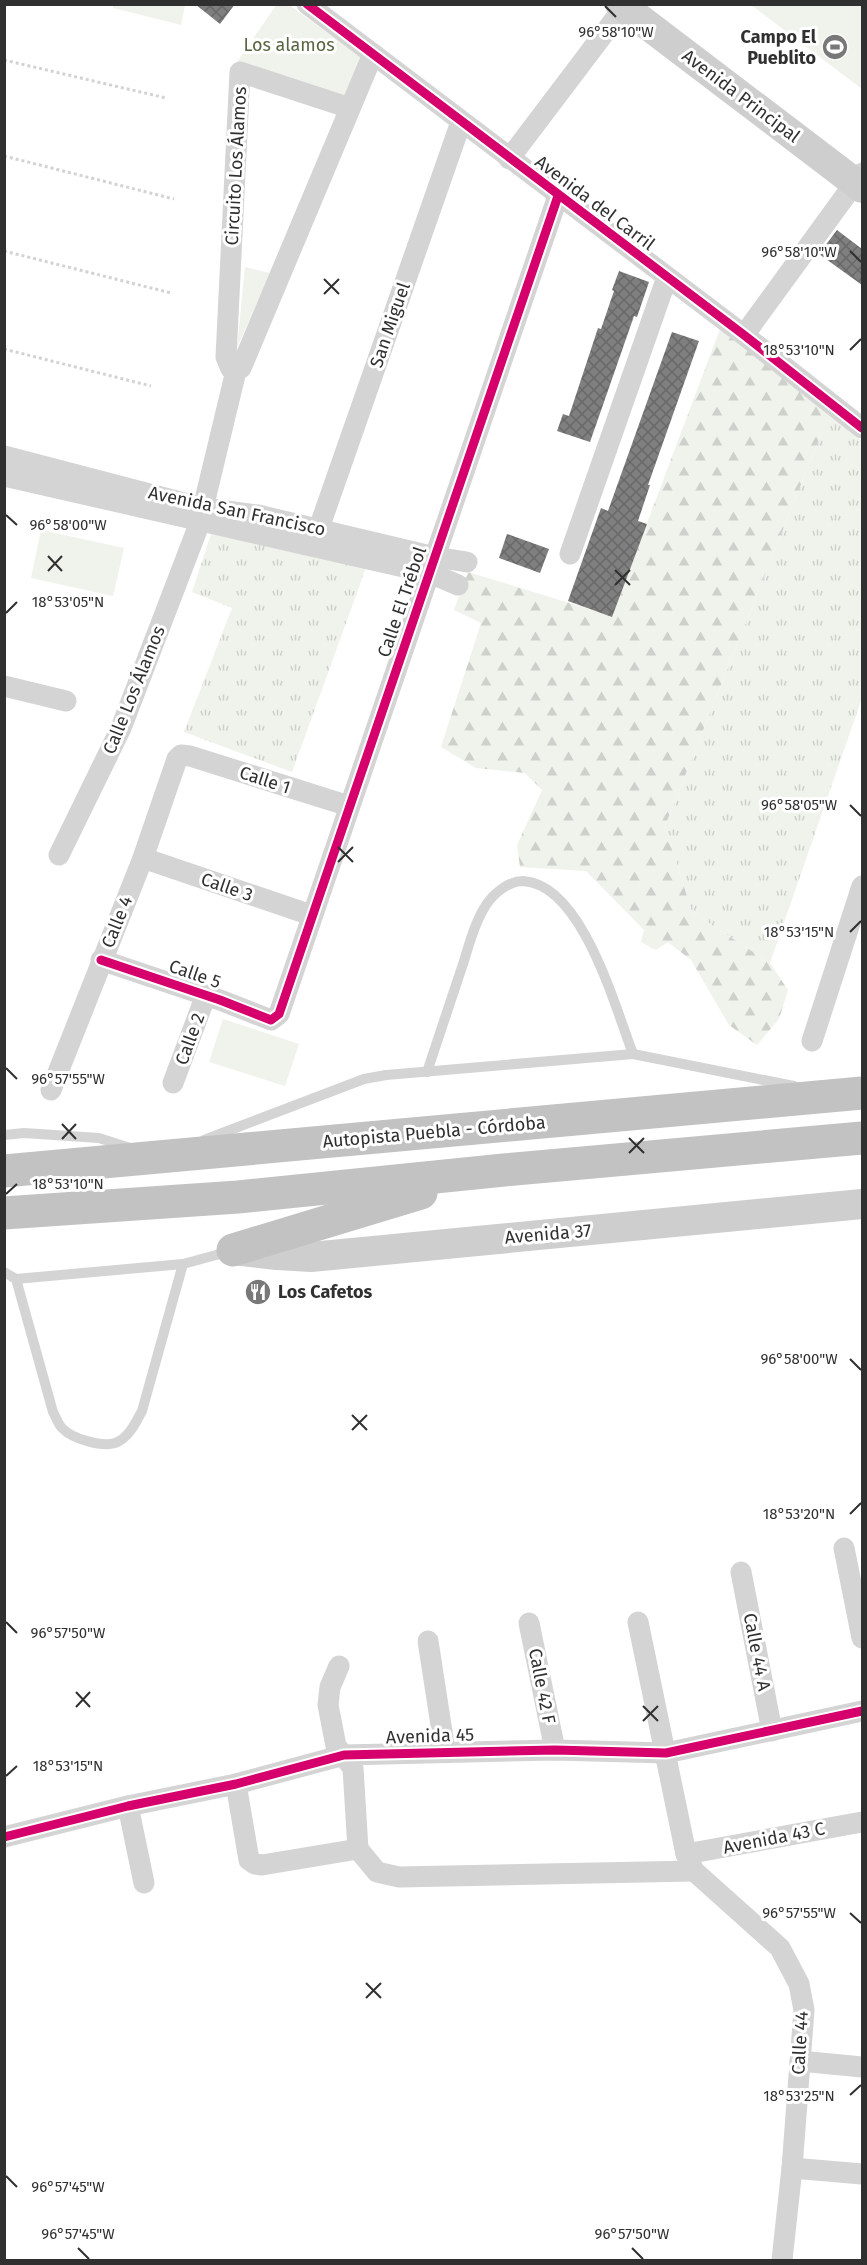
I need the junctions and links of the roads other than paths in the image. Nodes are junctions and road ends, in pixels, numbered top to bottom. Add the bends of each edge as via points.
1 (307, 4) edge
2 (623, 5) edge
3 (373, 54) junction
4 (350, 108) junction
5 (461, 122) junction
6 (509, 159) junction
7 (860, 181) edge
8 (558, 196) junction
9 (667, 277) junction
10 (744, 334) junction
11 (236, 371) junction
12 (862, 428) edge
13 (4, 456) edge
14 (4, 476) edge
15 (202, 514) junction
16 (257, 524) junction
17 (319, 528) junction
18 (570, 554) dead end
19 (467, 562) dead end
20 (432, 565) junction
21 (458, 585) dead end
22 (4, 686) edge
23 (66, 701) dead end
24 (182, 755) joint
25 (349, 807) junction
26 (59, 855) dead end
27 (143, 858) junction
28 (862, 886) edge
29 (311, 915) junction
30 (101, 960) junction
31 (206, 995) junction
32 (276, 1018) joint
33 (812, 1041) dead end
34 (633, 1053) junction
35 (427, 1072) junction
36 (173, 1083) dead end
37 (51, 1090) dead end
38 (850, 1094) edge
39 (4, 1135) edge
40 (862, 1137) edge
41 (157, 1158) junction
42 (504, 1170) junction
43 (4, 1171) edge
44 (862, 1204) edge
45 (4, 1213) edge
46 (233, 1250) junction
47 (183, 1264) junction
48 (4, 1272) edge
49 (16, 1279) junction
50 (844, 1548) dead end
51 (741, 1572) dead end
52 (638, 1622) dead end
53 (529, 1623) dead end
54 (862, 1638) edge
55 (428, 1641) dead end
56 (339, 1666) dead end
57 (862, 1711) edge
58 (772, 1731) junction
59 (555, 1750) junction
60 (446, 1751) junction
61 (666, 1753) junction
62 (344, 1755) junction
63 (236, 1784) junction
64 (128, 1806) junction
65 (862, 1822) edge
66 (4, 1837) edge
67 (358, 1849) junction
68 (690, 1862) junction
69 (144, 1883) dead end
70 (800, 2061) junction
71 (862, 2067) edge
72 (792, 2168) junction
73 (862, 2174) edge
74 (782, 2260) edge

1 - 3 street, Avenida del Carril
2 - 6 street
2 - 7 street, Avenida Principal
3 - 4 street
3 - 5 street, Avenida del Carril
4 - 11 street via 241,368
4 - 11 street, Circuito Los Álamos via 240,72 226,357
5 - 6 street, Avenida del Carril
5 - 17 street, San Miguel
6 - 8 street, Avenida del Carril
7 - 10 street
8 - 9 street, Avenida del Carril
8 - 20 street, Calle El Trébol
9 - 10 street, Avenida del Carril
9 - 18 street
10 - 12 street, Avenida del Carril
11 - 15 street
13 - 15 street, Avenida San Francisco
14 - 15 street, Avenida San Francisco
15 - 16 street, Avenida San Francisco
15 - 26 street, Calle Los Álamos via 121,728
16 - 17 street, Avenida San Francisco
16 - 20 street, Avenida San Francisco
17 - 20 street, Avenida San Francisco
19 - 20 street
20 - 21 street
20 - 25 street, Calle El Trébol
22 - 23 street
24 - 25 street, Calle 1
24 - 27 street, Calle 4 via 177,759
25 - 29 street, Calle El Trébol
27 - 29 street, Calle 3
27 - 30 street, Calle 4
28 - 33 street
29 - 32 street, Calle El Trébol
30 - 31 street, Calle 5
30 - 37 street, Calle 4
31 - 32 street, Calle 5 via 271,1020
31 - 36 street, Calle 2
34 - 35 lane
34 - 35 lane via 579,923 558,896 534,882 519,881 504,886 486,904
34 - 38 lane
35 - 41 lane via 364,1079
38 - 41 highway, Autopista Puebla - Córdoba
39 - 41 lane via 99,1138
40 - 42 highway
41 - 43 highway, Autopista Puebla - Córdoba
42 - 45 highway via 237,1197
42 - 46 highway
44 - 46 street, Avenida 37 via 311,1257
46 - 47 lane
47 - 49 lane
47 - 49 lane via 142,1411 131,1431 116,1443 95,1443 62,1429 53,1412
48 - 49 lane
50 - 54 street
51 - 58 street, Calle 44 A
52 - 61 street
53 - 59 street, Calle 42 F
55 - 60 street
56 - 62 street via 328,1705 336,1746
57 - 58 street, Avenida 45
58 - 61 street, Avenida 45
59 - 60 street, Avenida 45
59 - 61 street, Avenida 45
60 - 62 street, Avenida 45
61 - 68 street
62 - 63 street, Avenida 45
62 - 67 street via 352,1768
63 - 64 street, Avenida 45
63 - 67 street via 249,1860 255,1864
64 - 66 street, Avenida 45
64 - 69 street
65 - 68 street, Avenida 43 C
67 - 68 street, Avenida 43 C via 377,1872 399,1877
68 - 70 street, Calle 44 via 780,1948 790,1965 804,2010
70 - 71 street
70 - 72 street, Calle 44
72 - 73 street
72 - 74 street, Calle 44

